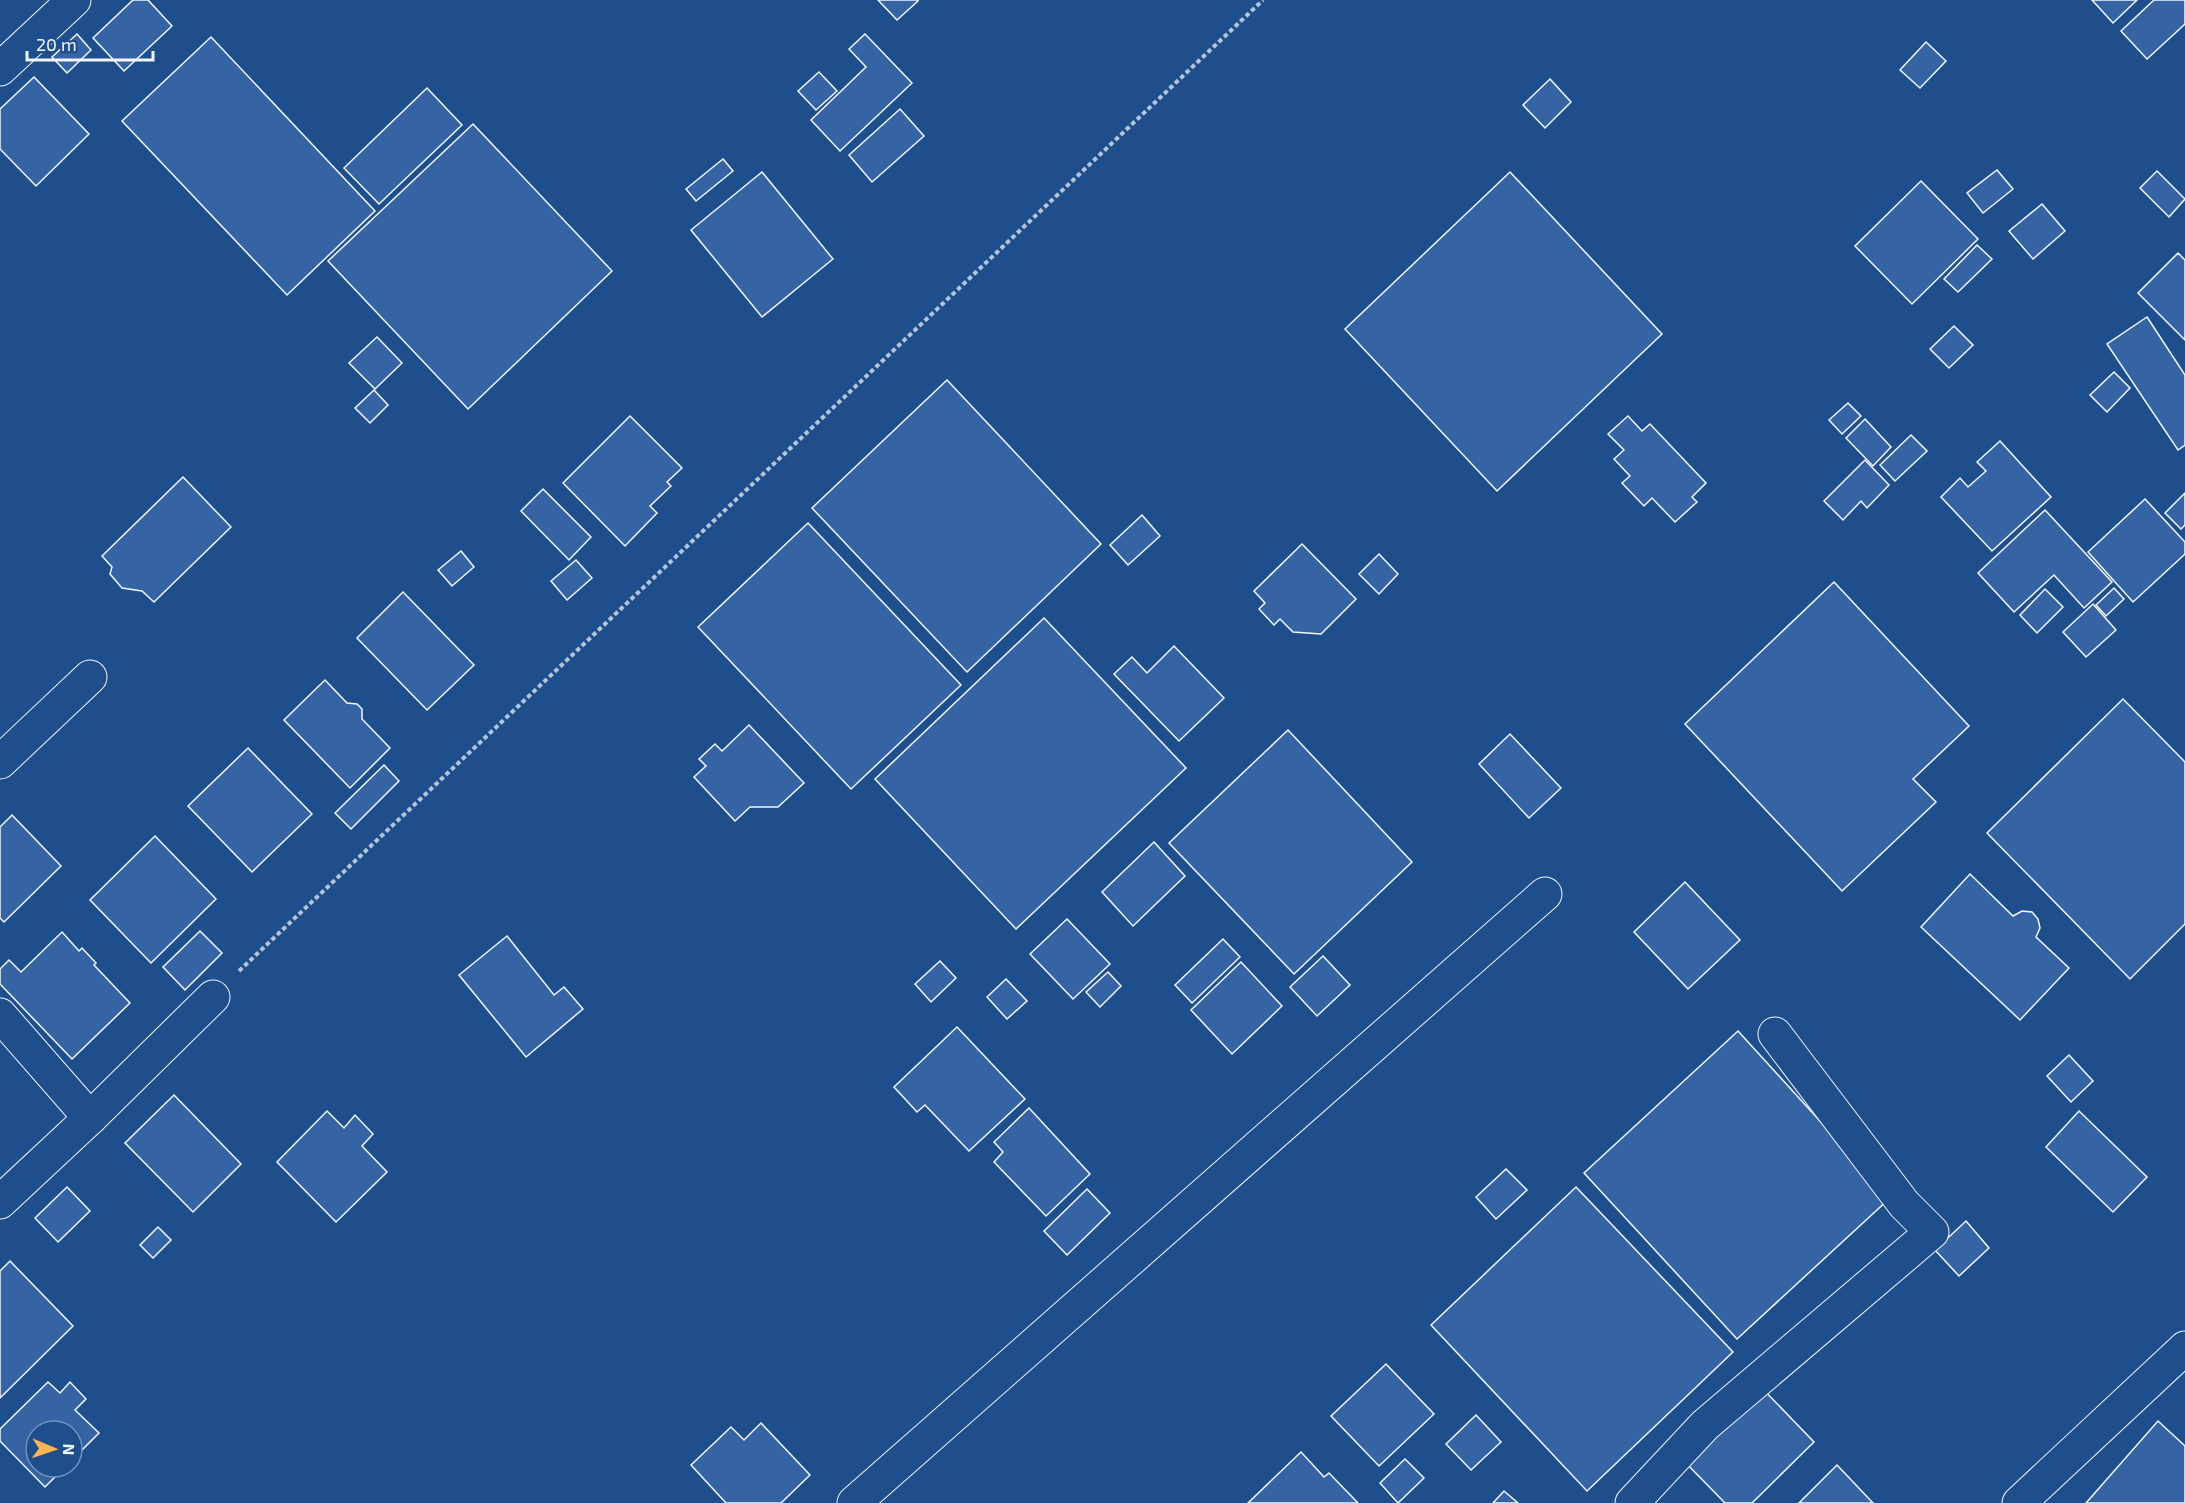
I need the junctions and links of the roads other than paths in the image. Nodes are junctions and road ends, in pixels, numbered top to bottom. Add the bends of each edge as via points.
1 (74, 0) edge
2 (0, 69) edge
3 (90, 677) dead end
4 (0, 762) edge
5 (1545, 894) dead end
6 (213, 997) road end
7 (0, 1015) edge
8 (1775, 1034) dead end
9 (90, 1118) junction
10 (0, 1202) edge
11 (2185, 1348) edge
12 (854, 1503) edge
13 (1632, 1503) edge
14 (2019, 1503) edge

1 - 2 street
3 - 4 street
5 - 12 street
6 - 9 street
7 - 9 street
8 - 13 street via 1904,1204 1932,1232 1705,1425
9 - 10 street
11 - 14 street

